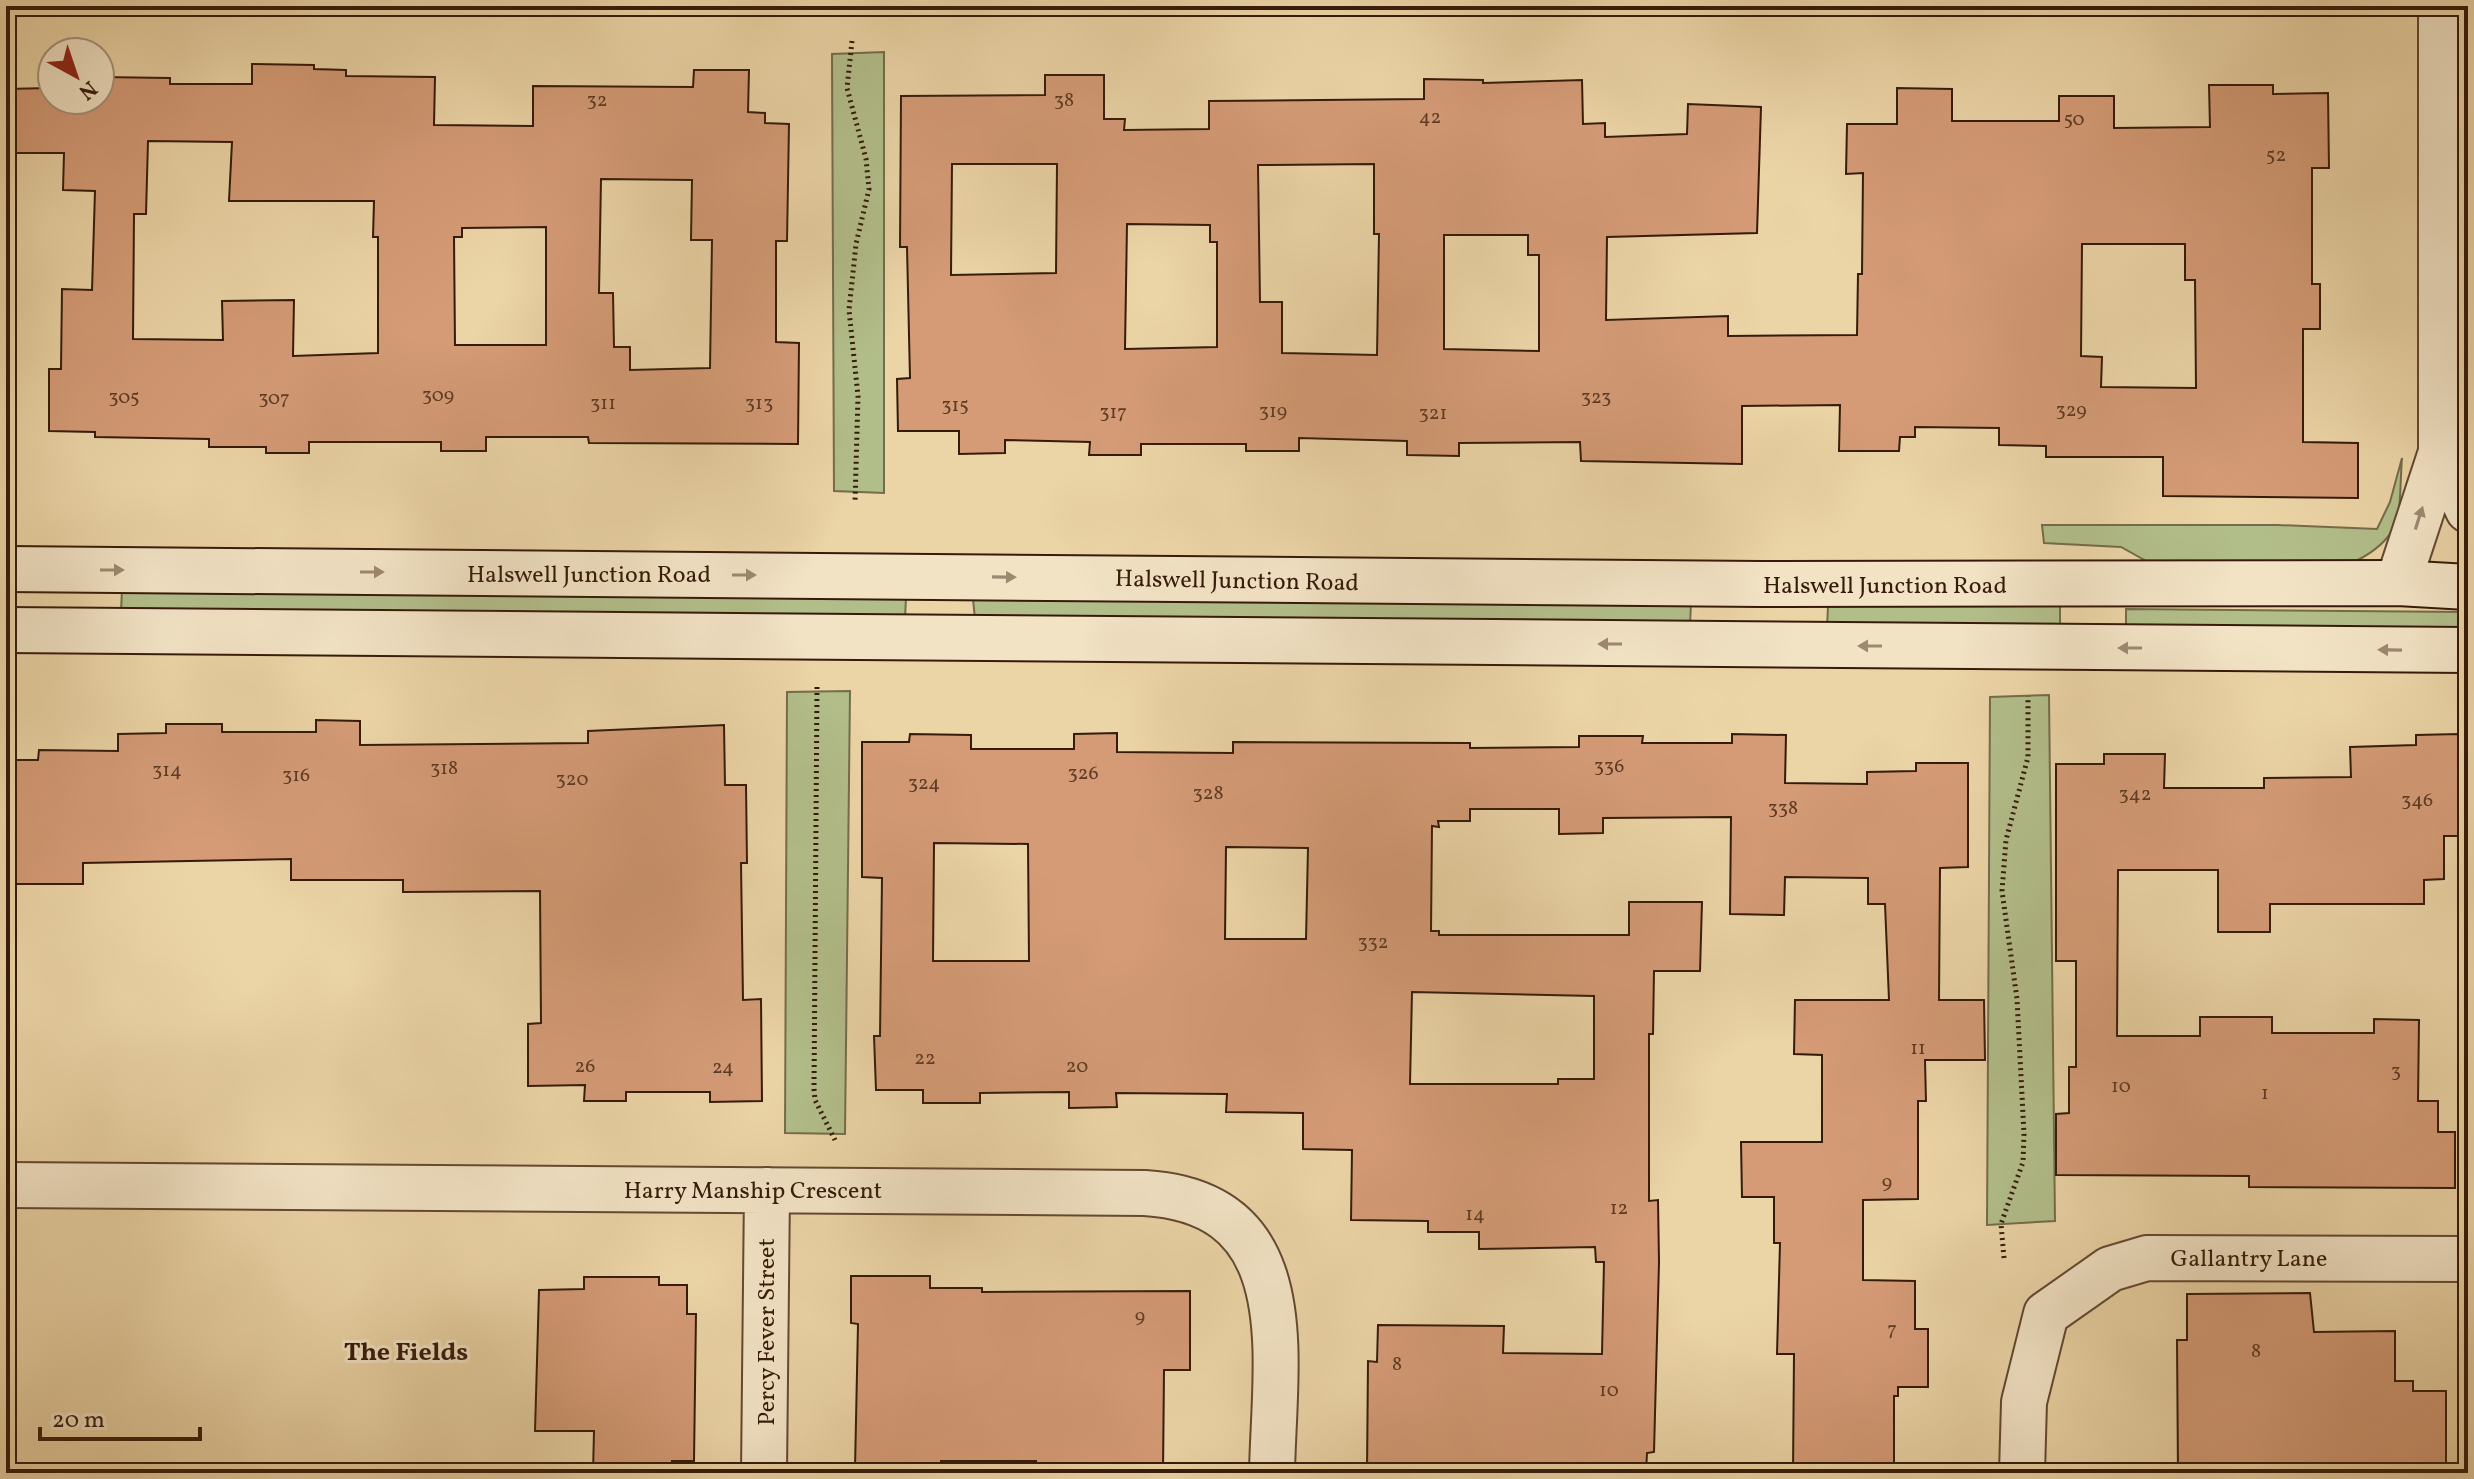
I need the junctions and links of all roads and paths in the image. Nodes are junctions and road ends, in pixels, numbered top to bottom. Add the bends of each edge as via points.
1 (2441, 6) edge
2 (852, 41) dead end
3 (2441, 452) junction
4 (855, 503) dead end
5 (2468, 510) edge
6 (6, 569) edge
7 (53, 570) junction
8 (2398, 583) junction
9 (1761, 584) junction
10 (2468, 587) edge
11 (6, 630) edge
12 (51, 631) junction
13 (1759, 645) junction
14 (2468, 650) edge
15 (817, 676) dead end
16 (2028, 687) dead end
17 (837, 1144) dead end
18 (6, 1185) edge
19 (767, 1190) junction
20 (2004, 1258) dead end
21 (2468, 1259) edge
22 (764, 1473) edge
23 (1272, 1473) edge
24 (2022, 1473) edge

1 - 3 main road
2 - 4 path via 847,88 869,189 854,255 849,310 858,396
3 - 5 main road
8 -> 3 main road
6 - 7 main road, Halswell Junction Road
7 -> 9 main road, Halswell Junction Road
7 - 12 main road
8 - 9 main road, Halswell Junction Road
8 - 10 main road, Halswell Junction Road
9 - 13 main road
11 - 12 main road
13 -> 12 main road
14 -> 13 main road
15 - 17 path via 814,1089
16 - 20 path via 2028,757 2006,840 2002,891 2017,999 2024,1122 2023,1162 2001,1224
18 - 19 main road, Harry Manship Crescent
19 - 22 main road, Percy Fever Street
19 - 23 main road, Harry Manship Crescent via 1145,1193 1191,1200 1218,1213 1260,1257 1272,1291
21 - 24 main road, Gallantry Lane via 2147,1258 2110,1269 2046,1314 2024,1402

